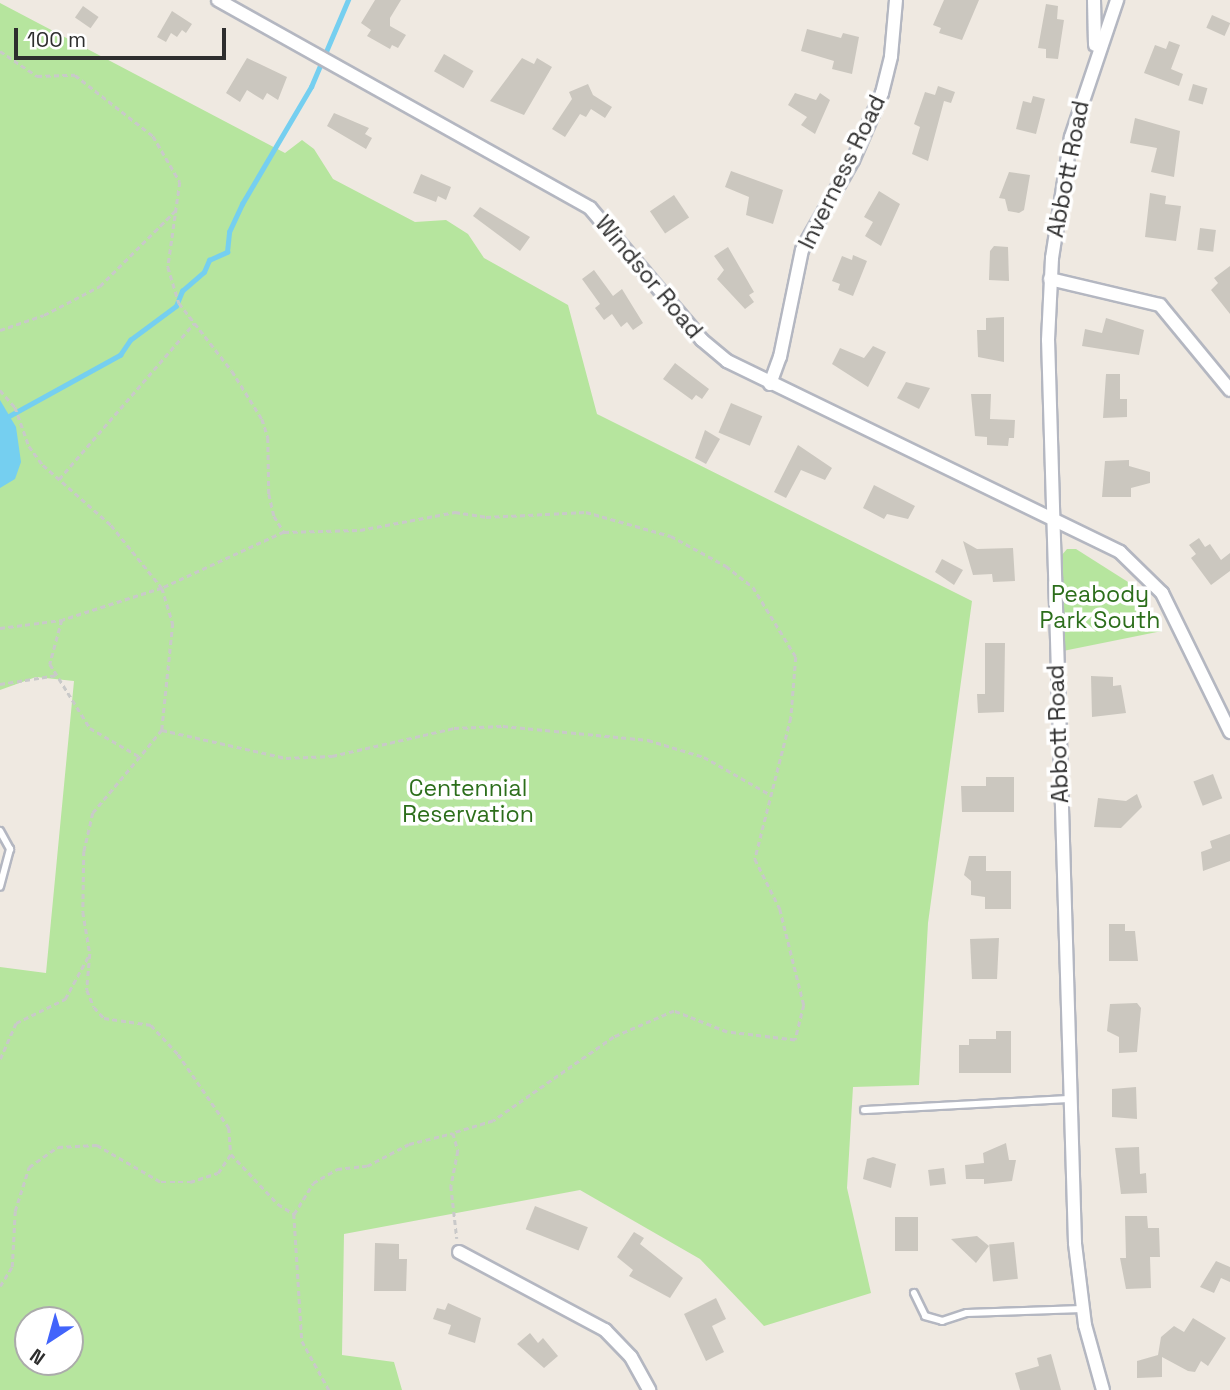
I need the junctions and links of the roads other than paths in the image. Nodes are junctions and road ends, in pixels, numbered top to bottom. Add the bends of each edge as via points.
1 (218, 0) edge
2 (896, 0) edge
3 (1094, 0) edge
4 (1117, 0) edge
5 (1092, 64) junction
6 (1050, 279) junction
7 (770, 384) junction
8 (1230, 390) edge
9 (1053, 516) junction
10 (1230, 732) edge
11 (0, 831) edge
12 (0, 887) edge
13 (1070, 1099) junction
14 (864, 1110) dead end
15 (459, 1252) road end
16 (914, 1293) dead end
17 (1082, 1309) junction
18 (649, 1390) edge
19 (1103, 1390) edge

1 - 7 street, Windsor Road via 590,208 709,348
2 - 7 street, Inverness Road via 882,93 856,153 802,250
3 - 5 street
4 - 5 street, Abbott Road
5 - 6 street, Abbott Road via 1067,159
6 - 8 street via 1160,305
6 - 9 street, Abbott Road
7 - 9 street, Windsor Road via 904,451
9 - 10 street, Windsor Road via 1120,552 1154,583 1192,648
9 - 13 street, Abbott Road
11 - 12 lane via 10,849
13 - 14 lane
13 - 17 street, Abbott Road
15 - 18 street via 604,1330 631,1357
16 - 17 lane via 925,1316 942,1321 967,1313
17 - 19 street, Abbott Road

